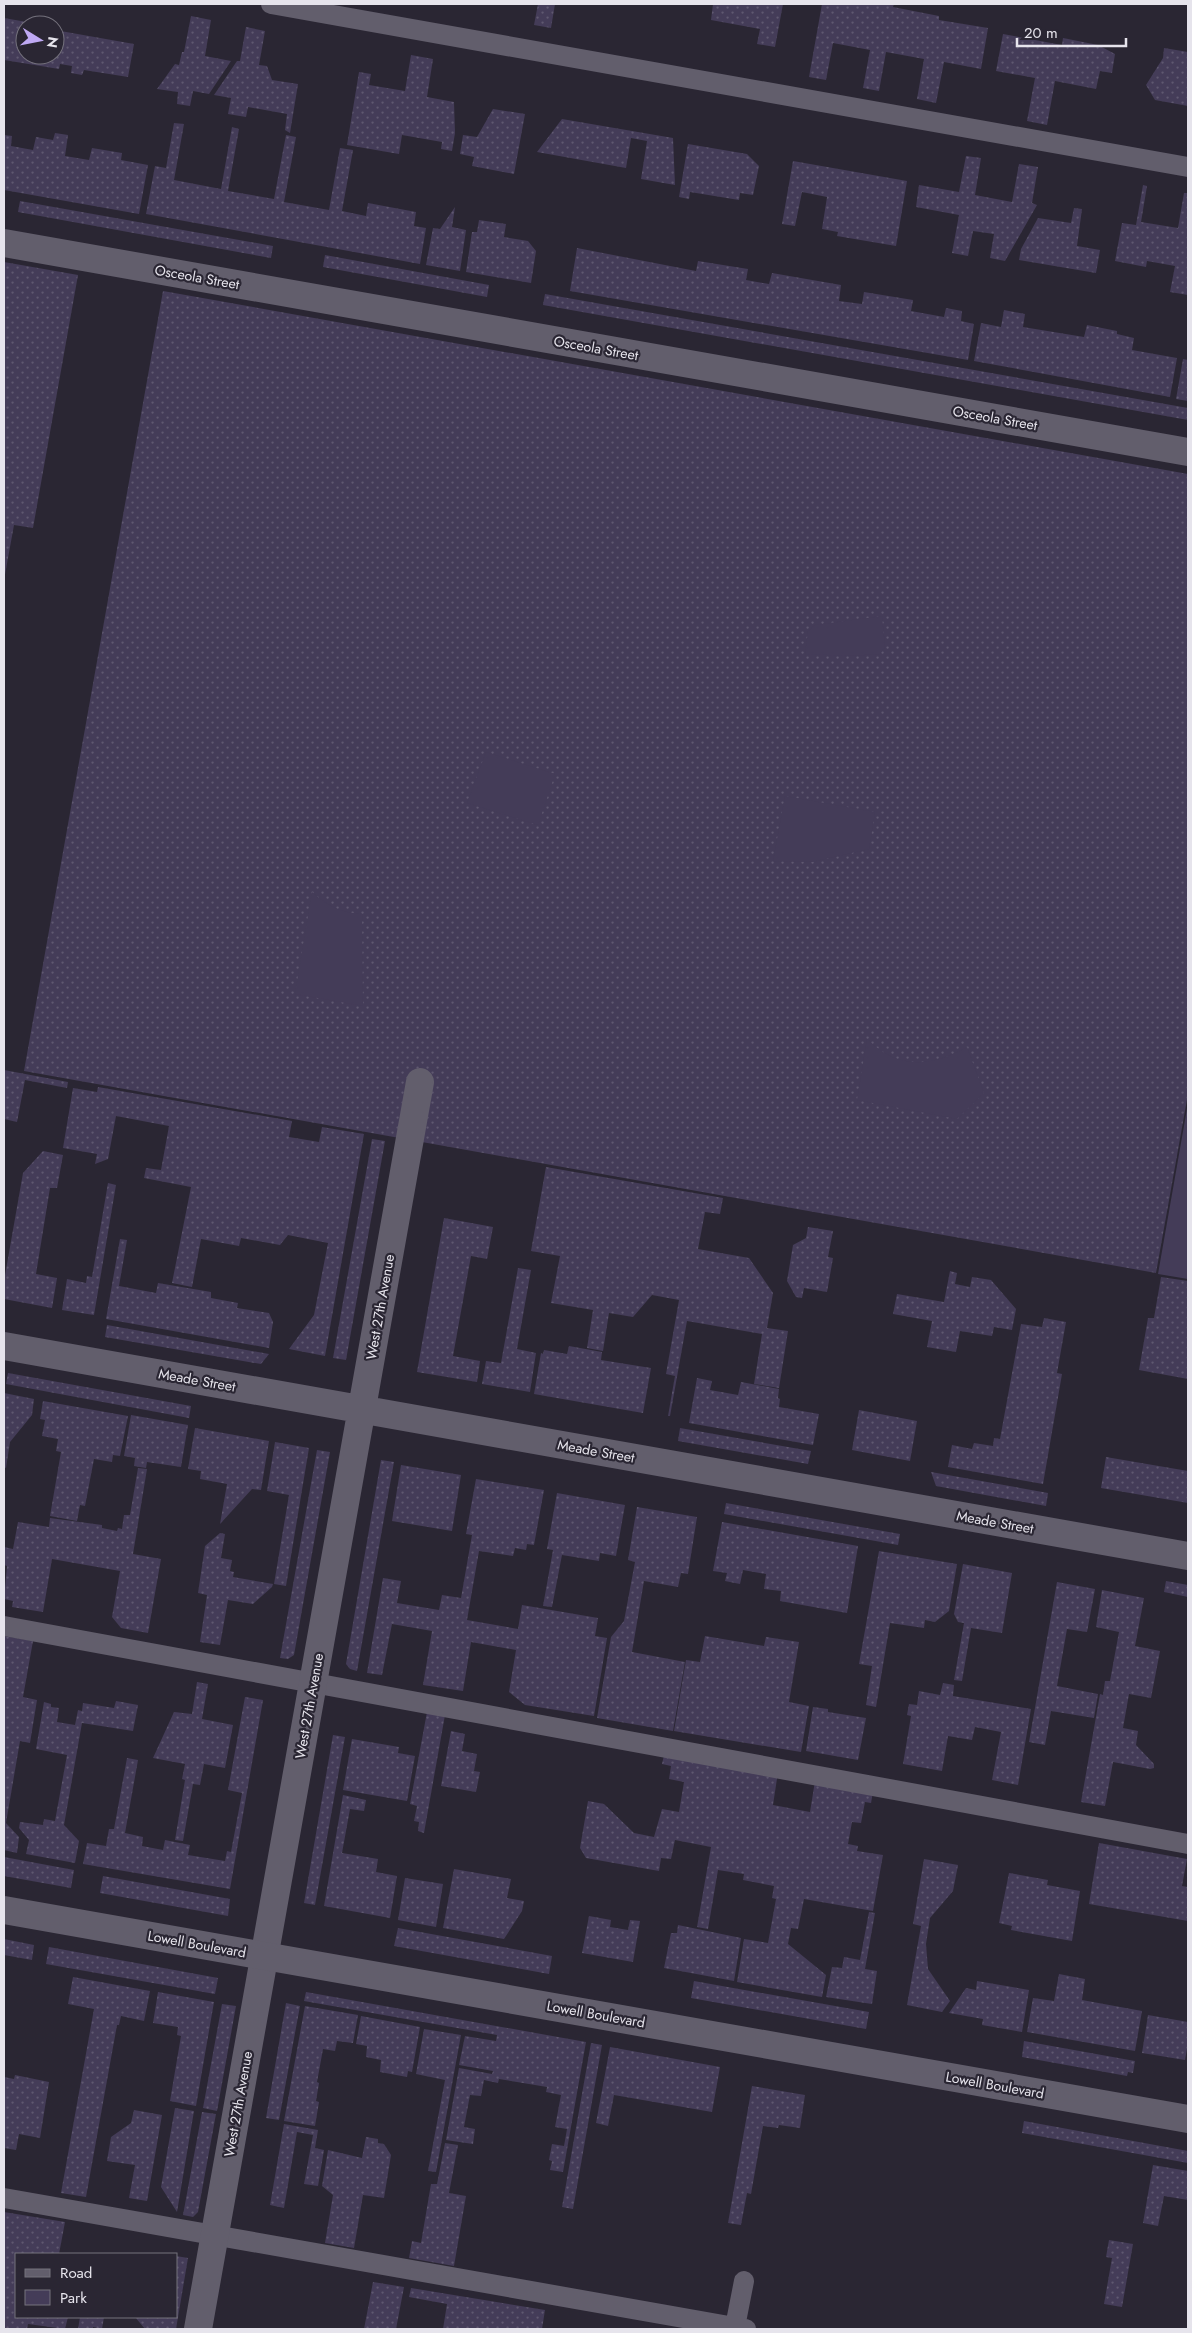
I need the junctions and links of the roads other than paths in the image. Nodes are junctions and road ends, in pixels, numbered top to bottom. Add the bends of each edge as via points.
1 (271, 4) edge
2 (1188, 167) edge
3 (4, 243) edge
4 (1188, 452) edge
5 (420, 1082) dead end
6 (4, 1346) edge
7 (362, 1409) junction
8 (1188, 1556) edge
9 (4, 1626) edge
10 (314, 1683) junction
11 (1188, 1844) edge
12 (4, 1910) edge
13 (265, 1956) junction
14 (1188, 2119) edge
15 (4, 2198) edge
16 (215, 2235) junction
17 (744, 2281) dead end
18 (741, 2328) edge
19 (198, 2329) edge

1 - 2 lane
3 - 4 street, Osceola Street
5 - 7 street, West 27th Avenue
6 - 7 street, Meade Street
7 - 8 street, Meade Street
7 - 10 street, West 27th Avenue
9 - 10 lane
10 - 11 lane
10 - 13 street, West 27th Avenue
12 - 13 street, Lowell Boulevard
13 - 14 street, Lowell Boulevard
13 - 16 street, West 27th Avenue
15 - 16 lane
16 - 18 lane
16 - 19 street, West 27th Avenue
17 - 18 lane

